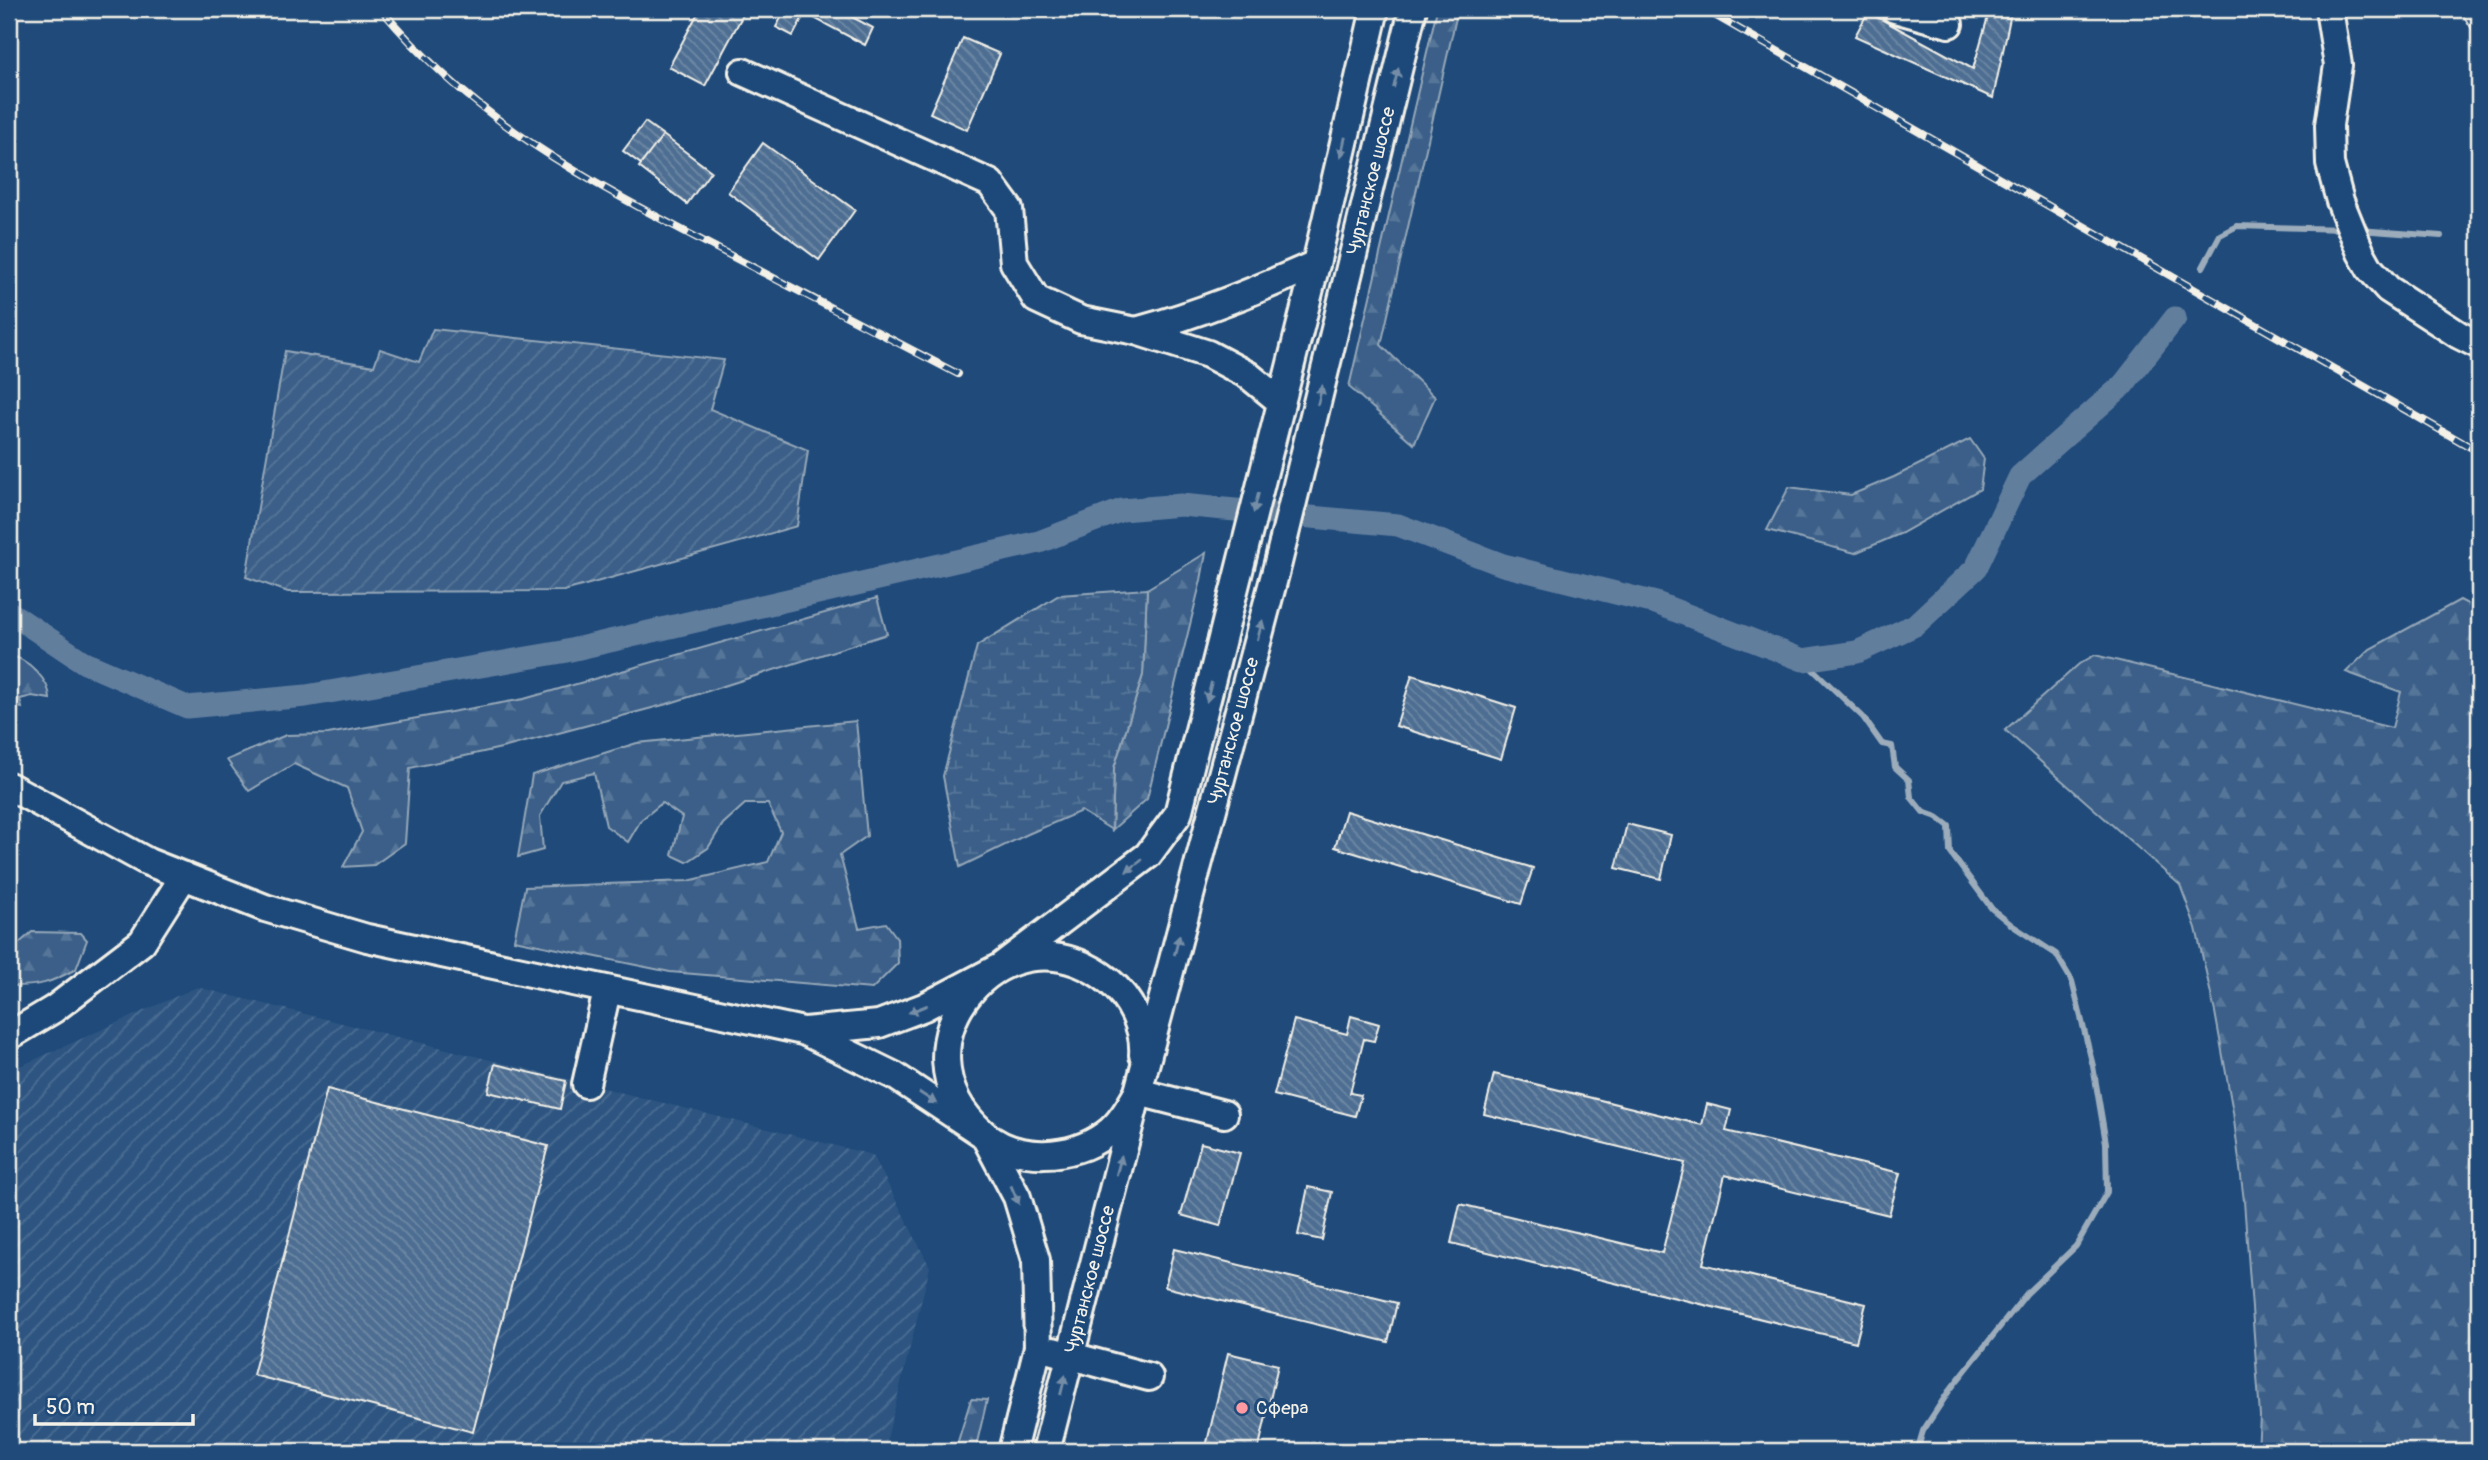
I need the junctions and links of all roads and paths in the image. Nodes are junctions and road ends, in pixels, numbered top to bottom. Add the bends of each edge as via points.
1 (1375, 9) edge
2 (1413, 9) edge
3 (1895, 9) edge
4 (2329, 9) edge
5 (1949, 24) dead end
6 (743, 72) dead end
7 (1316, 264) junction
8 (1136, 331) junction
9 (2479, 345) edge
10 (1282, 402) junction
11 (9, 786) edge
12 (184, 876) junction
13 (1000, 967) junction
14 (607, 991) junction
15 (803, 1031) junction
16 (9, 1036) edge
17 (586, 1084) dead end
18 (1140, 1085) junction
19 (1224, 1114) dead end
20 (984, 1135) junction
21 (1038, 1347) junction
22 (1070, 1355) junction
23 (1149, 1377) dead end
24 (1012, 1451) edge
25 (1046, 1451) edge

1 -> 7 street, Чуртанское шоссе
18 -> 2 street, Чуртанское шоссе via 1304,461
3 - 5 street
4 - 9 street via 2338,65 2329,125 2330,164 2361,253 2388,289
6 - 8 street via 990,183 1009,209 1014,263 1036,299 1081,320
7 - 8 street via 1185,318
7 - 10 street, Чуртанское шоссе
8 - 10 street via 1208,354 1248,375
10 -> 13 street, Чуртанское шоссе via 1178,814 1147,855
11 - 12 street via 148,862
12 - 14 street via 265,908 367,938
12 - 16 street via 142,942 54,1009
13 -> 15 street, Чуртанское шоссе via 924,1007 879,1024
13 - 18 street via 1031,957 1063,958 1093,969 1118,988 1136,1015 1144,1046
13 - 20 street via 974,986 955,1014 946,1046 948,1079 961,1110
14 - 15 street
14 - 17 street
15 -> 20 street via 895,1076
18 - 19 street
18 - 20 street via 1129,1108 1107,1133 1078,1149 1046,1155 1013,1150
22 -> 18 street, Чуртанское шоссе
20 -> 21 street, Чуртанское шоссе via 1017,1197 1035,1260
21 - 22 street
21 - 24 street, Чуртанское шоссе
22 - 23 street
25 -> 22 street, Чуртанское шоссе

